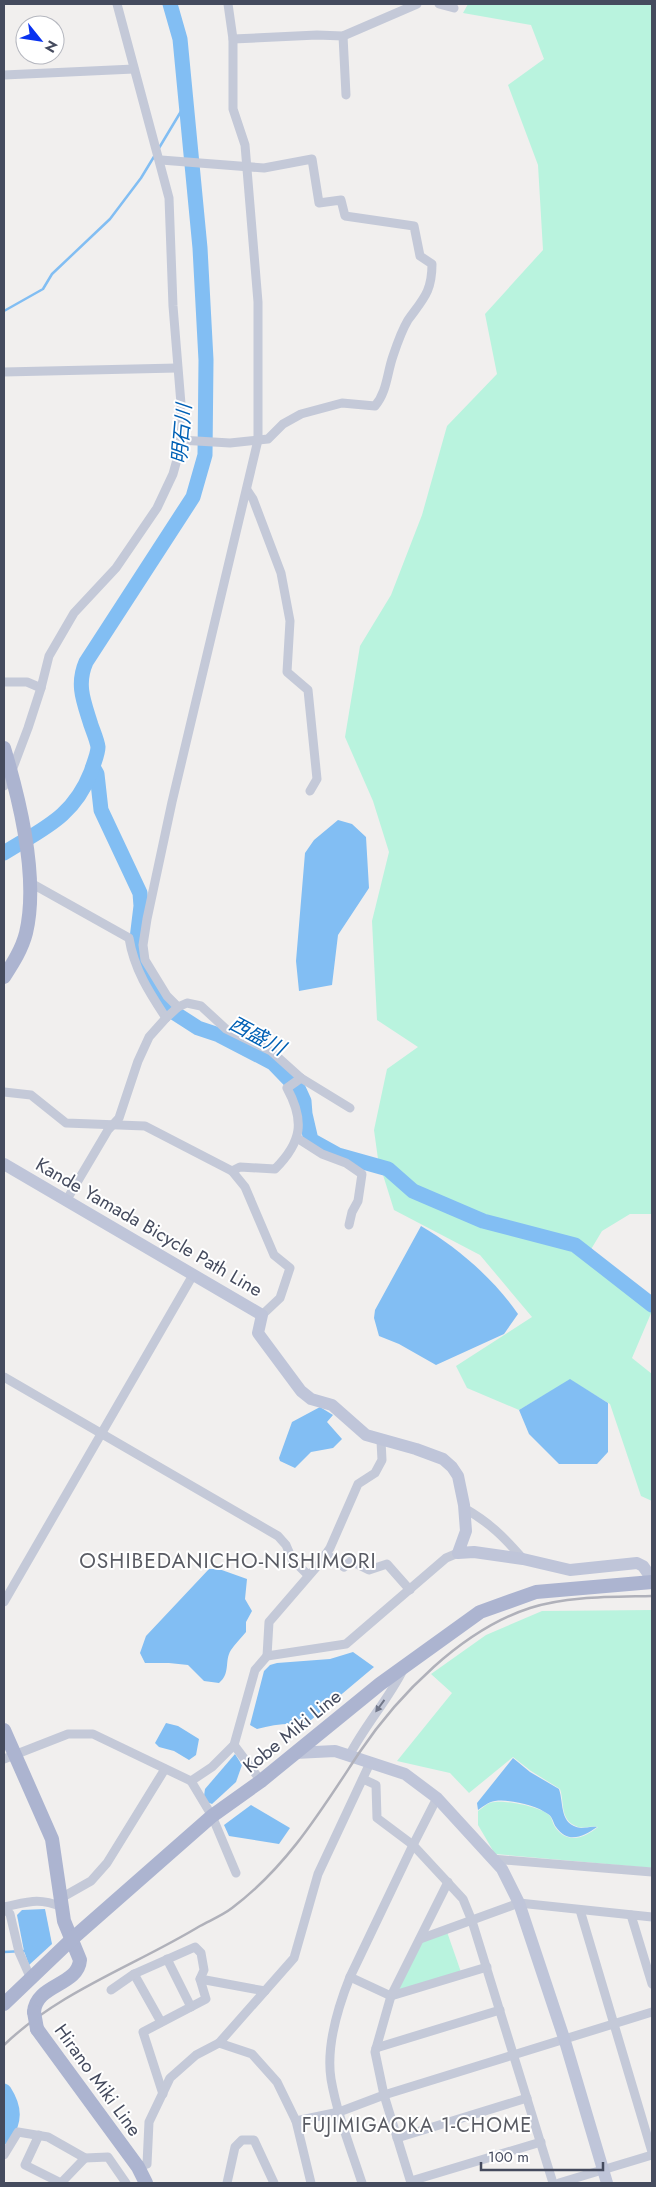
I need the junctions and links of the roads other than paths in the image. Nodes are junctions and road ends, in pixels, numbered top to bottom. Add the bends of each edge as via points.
1 (116, 4) edge
2 (228, 4) edge
3 (417, 4) edge
4 (423, 4) edge
5 (440, 4) edge
6 (454, 8) dead end
7 (343, 36) junction
8 (233, 39) junction
9 (134, 69) junction
10 (4, 75) edge
11 (346, 95) dead end
12 (160, 160) junction
13 (246, 166) junction
14 (177, 368) junction
15 (4, 372) edge
16 (180, 440) junction
17 (258, 440) junction
18 (246, 490) junction
19 (4, 682) edge
20 (41, 688) junction
21 (4, 748) edge
22 (11, 773) junction
23 (4, 786) edge
24 (310, 791) dead end
25 (29, 882) junction
26 (4, 977) edge
27 (178, 1007) junction
28 (166, 1018) junction
29 (301, 1078) junction
30 (4, 1092) edge
31 (350, 1108) dead end
32 (113, 1125) junction
33 (297, 1138) junction
34 (4, 1164) edge
35 (232, 1171) junction
36 (66, 1201) junction
37 (349, 1224) dead end
38 (193, 1275) junction
39 (262, 1315) junction
40 (4, 1377) edge
41 (101, 1434) junction
42 (381, 1441) junction
43 (464, 1508) junction
44 (458, 1553) junction
45 (326, 1554) junction
46 (523, 1559) junction
47 (308, 1575) junction
48 (652, 1579) edge
49 (410, 1590) junction
50 (4, 1602) edge
51 (267, 1656) junction
52 (406, 1665) junction
53 (4, 1730) edge
54 (234, 1745) junction
55 (295, 1753) junction
56 (349, 1756) junction
57 (9, 1757) edge
58 (370, 1762) junction
59 (164, 1769) junction
60 (363, 1779) junction
61 (191, 1781) junction
62 (261, 1781) junction
63 (438, 1798) junction
64 (212, 1816) junction
65 (413, 1845) junction
66 (492, 1858) junction
67 (652, 1872) edge
68 (236, 1873) dead end
69 (448, 1882) junction
70 (61, 1903) junction
71 (519, 1903) junction
72 (4, 1907) edge
73 (580, 1910) junction
74 (631, 1915) junction
75 (652, 1917) edge
76 (472, 1921) junction
77 (420, 1938) junction
78 (72, 1939) junction
79 (166, 1959) junction
80 (487, 1967) junction
81 (134, 1974) junction
82 (350, 1977) junction
83 (31, 1979) junction
84 (200, 1979) junction
85 (652, 1984) edge
86 (111, 1990) dead end
87 (265, 1991) junction
88 (391, 1996) junction
89 (4, 2004) edge
90 (191, 2007) junction
91 (500, 2010) junction
92 (652, 2012) edge
93 (162, 2022) junction
94 (613, 2024) junction
95 (564, 2038) junction
96 (219, 2043) junction
97 (376, 2048) junction
98 (514, 2054) junction
99 (162, 2094) junction
100 (384, 2096) junction
101 (527, 2098) junction
102 (339, 2112) junction
103 (296, 2121) junction
104 (38, 2136) junction
105 (397, 2138) junction
106 (541, 2142) junction
107 (652, 2153) edge
108 (4, 2155) edge
109 (86, 2158) junction
110 (138, 2167) junction
111 (603, 2170) junction
112 (411, 2182) edge
113 (126, 2183) edge
114 (146, 2183) edge
115 (228, 2183) edge
116 (274, 2183) edge
117 (311, 2183) edge
118 (362, 2183) edge
119 (553, 2183) edge
120 (559, 2183) edge
121 (607, 2183) edge

1 - 9 street
2 - 8 street
3 - 4 street
3 - 7 street
5 - 6 street
7 - 8 street
7 - 11 street
8 - 13 street via 233,110 245,145
9 - 10 street
9 - 12 street
12 - 13 street
12 - 14 street via 169,198
13 - 17 street via 258,302
13 - 17 street via 264,168 312,158 319,203 342,200 345,216 414,226 420,256 432,264 432,277 424,300 407,321 392,356 382,397 375,406 342,403 301,414 283,424 268,439
14 - 15 street
14 - 16 street
16 - 17 street via 230,443
16 - 20 street via 172,474 156,508 116,568 74,613 49,656
17 - 18 street
18 - 24 street via 253,499 281,573 290,621 287,672 308,690 317,779
18 - 27 street via 172,802 143,945 145,960 167,996
19 - 20 street via 27,682
20 - 22 street
21 - 22 main road
22 - 23 street
22 - 25 main road via 23,824
25 - 26 main road via 26,932
25 - 28 street via 129,938 132,957
27 - 28 street
27 - 29 street via 187,1003 201,1006 226,1029 271,1051
28 - 32 street via 149,1037 119,1118
29 - 31 street
29 - 33 street via 287,1088 300,1125
30 - 32 street via 31,1095 66,1123
32 - 35 street via 145,1126
32 - 36 street
33 - 35 street via 275,1169 240,1167
33 - 37 street via 362,1174 358,1201
34 - 36 main road, Kande Yamada Bicycle Path Line
35 - 39 street via 245,1187 274,1255 290,1268 280,1298
36 - 38 main road, Kande Yamada Bicycle Path Line
38 - 39 main road, Kande Yamada Bicycle Path Line
38 - 41 street
39 - 42 main road, Kande Yamada Bicycle Path Line via 258,1333 301,1391 311,1399 332,1405 366,1435
40 - 41 street
41 - 47 street via 278,1536 292,1559
41 - 50 street
42 - 43 main road, Kande Yamada Bicycle Path Line via 443,1459 458,1476
42 - 45 street via 382,1460 375,1474 358,1484
43 - 44 main road, Kande Yamada Bicycle Path Line via 466,1531
43 - 46 street via 498,1531
44 - 46 main road
44 - 49 street via 446,1558
45 - 47 street
45 - 49 street via 344,1567 351,1561 370,1570 387,1564
46 - 48 main road via 570,1570 637,1563
47 - 51 street via 269,1622
48 - 52 main road, Kobe Miki Line via 536,1592 480,1612
49 - 51 street via 346,1644
51 - 54 street via 255,1670
52 - 55 main road, Kobe Miki Line
52 -> 56 street
53 - 57 main road, Hirano Miki Line
54 - 61 street via 212,1767
54 - 62 street
55 - 56 main road via 334,1751
55 - 62 main road, Kobe Miki Line
56 - 58 main road
57 - 59 street via 68,1734 93,1734
57 - 70 main road, Hirano Miki Line via 52,1839
58 - 60 street
58 - 63 main road via 405,1774
59 - 61 street
59 - 70 street via 107,1864 91,1881
60 - 65 street via 376,1784 377,1818
60 - 87 street via 318,1874 294,1958
61 - 64 street
62 - 64 main road, Kobe Miki Line
63 - 65 street
63 - 66 main road
64 - 68 street
64 - 78 main road, Kobe Miki Line
65 - 69 street
65 - 82 street
66 - 67 street
66 - 71 main road via 502,1869
69 - 76 street via 463,1899
69 - 77 street
70 - 72 street via 34,1900
70 - 78 main road, Hirano Miki Line via 66,1929
71 - 73 street
71 - 76 street
71 - 95 main road
72 - 83 street via 10,1914 18,1951
73 - 74 street
73 - 94 street
74 - 75 street
74 - 85 street
76 - 77 street
76 - 80 street
77 - 88 street
78 - 83 main road, Kobe Miki Line
78 - 110 main road, Hirano Miki Line, bridge via 80,1966 39,1998 34,2012 37,2029
79 - 81 street
79 - 84 street via 195,1946 201,1953 204,1970
79 - 90 street
80 - 88 street
80 - 91 street
81 - 86 street
81 - 93 street
82 - 88 street
82 - 102 street via 332,2037 331,2077
83 - 89 main road, Kobe Miki Line
84 - 87 street
84 - 90 street via 206,1999
87 - 96 street
88 - 97 street
90 - 93 street
91 - 97 street
91 - 98 street
92 - 94 street
93 - 99 street via 143,2032
94 - 95 street
94 - 107 street
95 - 98 street
95 - 111 main road
96 - 99 street via 196,2055 170,2078
96 - 103 street via 252,2054 277,2082
97 - 100 street
98 - 100 street
98 - 101 street
99 - 110 street via 149,2122 147,2164
100 - 102 street
100 - 105 street
101 - 105 street
101 - 106 street
102 - 103 street
102 - 118 street
103 - 117 street
104 - 108 street via 18,2132
104 - 109 street via 48,2137
104 - 109 street via 25,2165 61,2183
105 - 112 street
106 - 112 street
106 - 119 street
107 - 111 street
109 - 113 street via 108,2156
110 - 114 main road, Hirano Miki Line
111 - 120 street
111 - 121 main road
115 - 116 street via 235,2147 242,2140 254,2140

